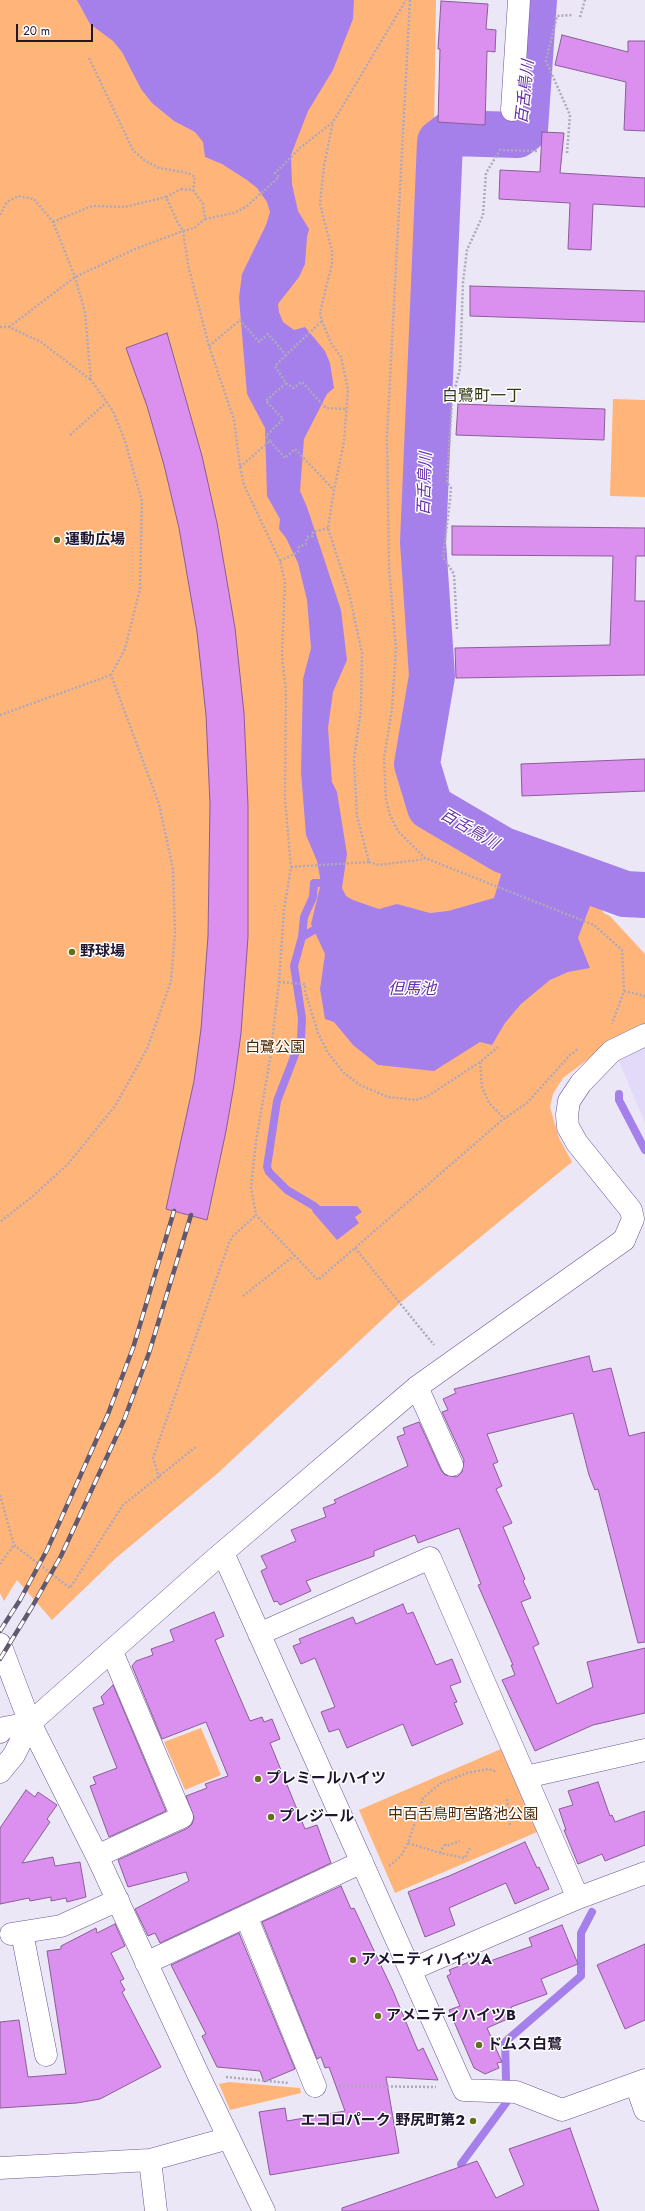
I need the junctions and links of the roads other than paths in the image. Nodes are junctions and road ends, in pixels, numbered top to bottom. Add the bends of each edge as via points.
1 (519, 0) edge
2 (512, 110) dead end
3 (645, 1035) edge
4 (417, 1387) junction
5 (452, 1464) dead end
6 (223, 1552) junction
7 (259, 1634) junction
8 (0, 1644) edge
9 (112, 1652) junction
10 (30, 1723) junction
11 (0, 1732) edge
12 (645, 1750) edge
13 (0, 1772) edge
14 (526, 1777) junction
15 (97, 1856) junction
16 (362, 1862) junction
17 (645, 1873) edge
18 (578, 1898) junction
19 (118, 1900) junction
20 (246, 1916) junction
21 (146, 1963) junction
22 (410, 1970) junction
23 (46, 2055) dead end
24 (640, 2082) edge
25 (315, 2086) dead end
26 (645, 2110) edge
27 (229, 2138) junction
28 (150, 2160) junction
29 (0, 2168) edge
30 (156, 2211) edge
31 (264, 2211) edge

1 - 2 street
3 - 4 street via 607,1056 581,1083 569,1102 567,1115 568,1127 577,1143 631,1210 633,1219 624,1240
4 - 5 street
4 - 6 street
6 - 7 street
6 - 9 street
7 - 14 street via 430,1558
7 - 16 street
8 - 10 street
9 - 10 street
9 - 15 street via 182,1817
10 - 11 street via 4,1728
10 - 13 street via 14,1755
10 - 15 street
12 - 14 street
14 - 18 street
15 - 19 street
16 - 20 street
16 - 22 street
17 - 18 street
18 - 22 street
19 - 21 street
19 - 23 street via 61,1926 16,1933
20 - 21 street
20 - 25 street
21 - 27 street
22 - 24 street via 464,2090 516,2092 562,2110
24 - 26 street
27 - 28 street
27 - 31 street
28 - 29 street
28 - 30 street

